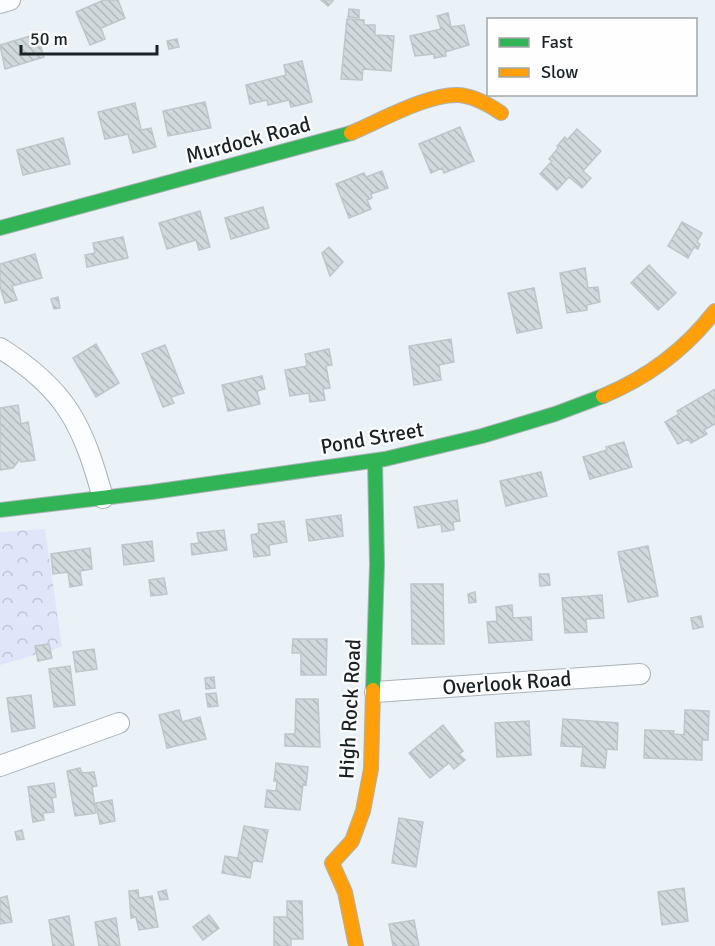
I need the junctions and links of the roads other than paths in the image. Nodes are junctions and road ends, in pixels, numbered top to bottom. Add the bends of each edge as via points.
1 (10, 0) edge
2 (0, 3) edge
3 (501, 112) dead end
4 (0, 228) edge
5 (715, 311) edge
6 (0, 348) edge
7 (375, 461) junction
8 (103, 498) junction
9 (0, 510) edge
10 (640, 674) dead end
11 (375, 692) junction
12 (119, 723) dead end
13 (0, 766) edge
14 (356, 946) edge

1 - 2 street
3 - 4 street, Murdock Road via 486,102 458,95 430,99 350,134
5 - 7 street, Pond Street via 689,344 666,362 603,397 478,437
6 - 8 street via 42,378 68,409 86,443
7 - 8 street, Pond Street
7 - 11 street, High Rock Road
8 - 9 street, Pond Street
10 - 11 street, Overlook Road
11 - 14 street, High Rock Road via 371,769 363,811 352,841 332,863 345,892
12 - 13 street

